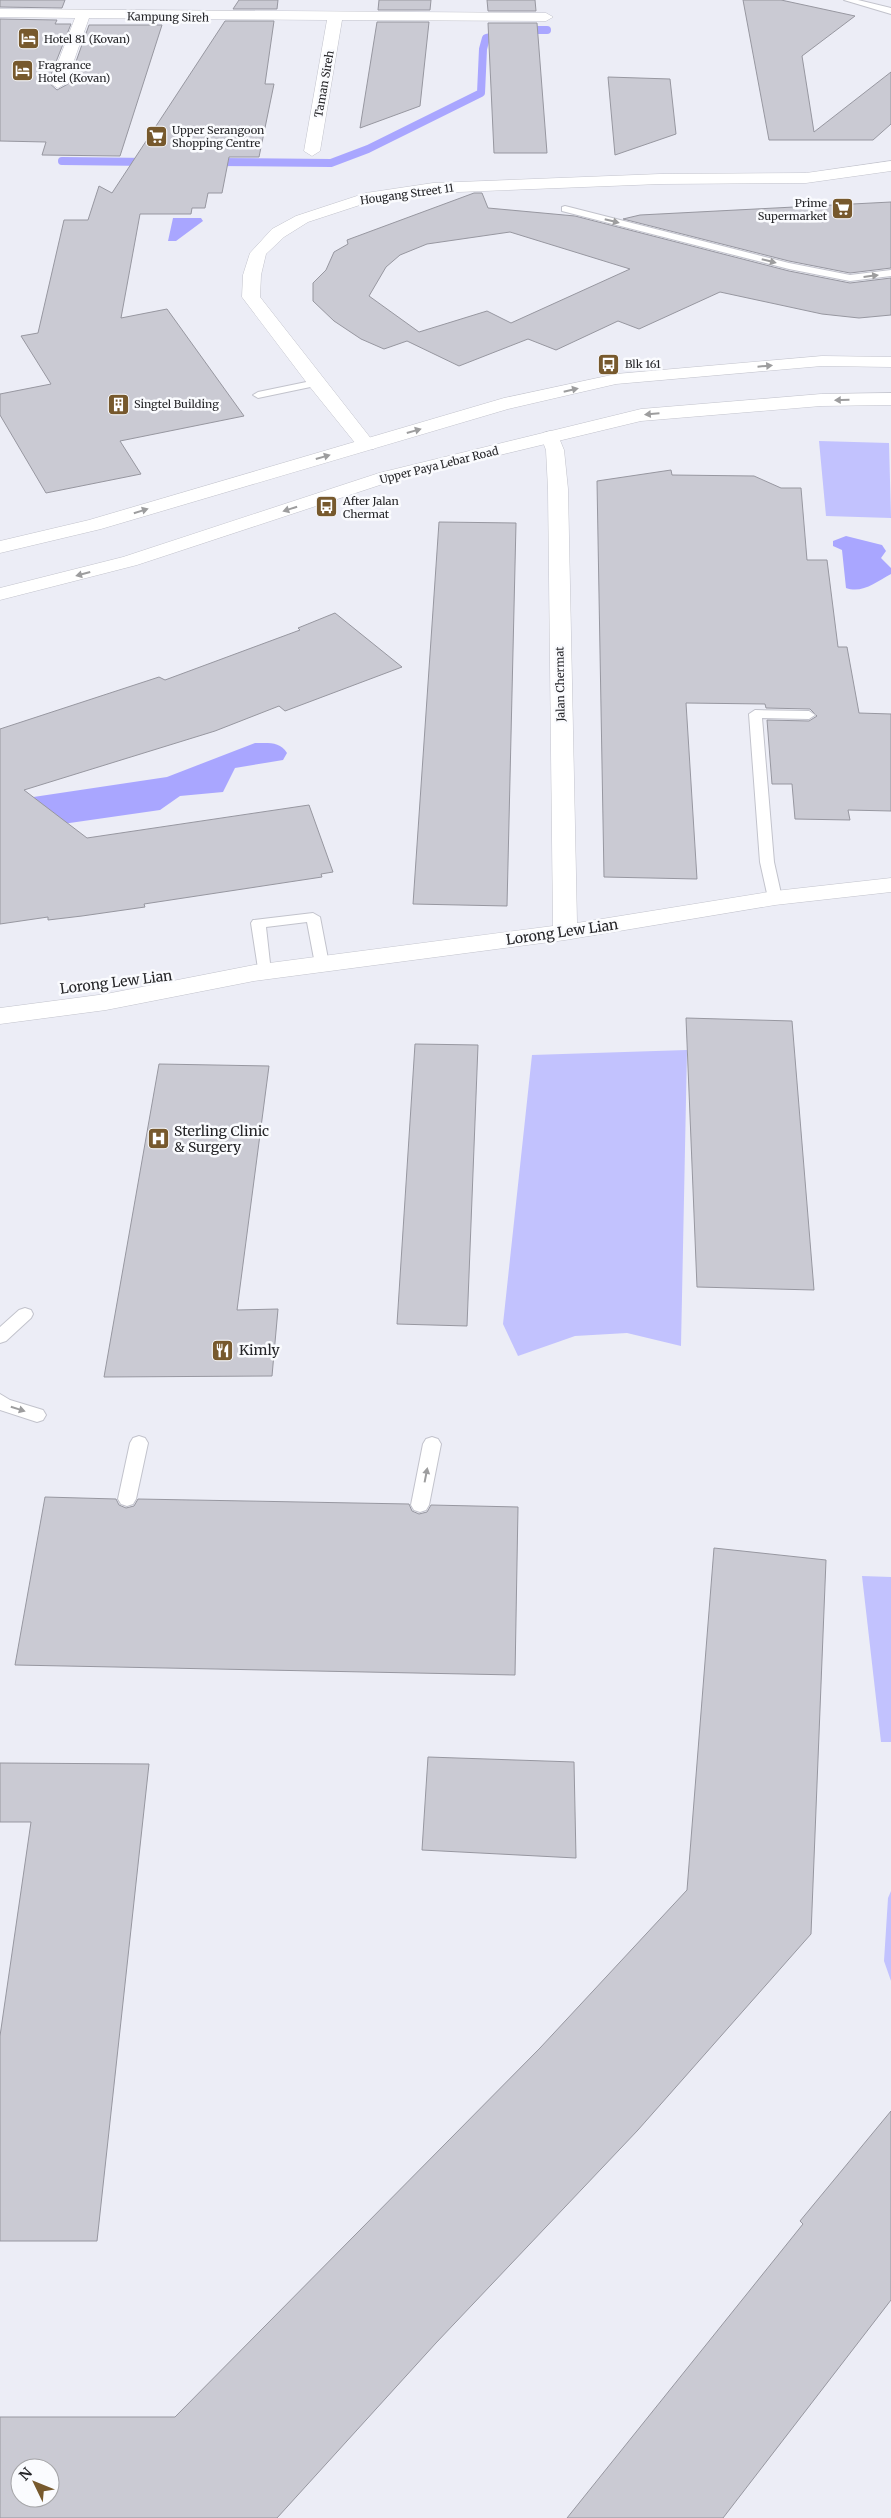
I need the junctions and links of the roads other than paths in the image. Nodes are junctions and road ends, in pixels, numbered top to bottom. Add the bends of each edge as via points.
1 (199, 0) edge
2 (848, 0) edge
3 (890, 11) edge
4 (0, 15) edge
5 (84, 15) junction
6 (179, 15) junction
7 (335, 17) junction
8 (546, 17) dead end
9 (58, 83) dead end
10 (312, 151) dead end
11 (891, 168) edge
12 (565, 209) dead end
13 (891, 274) edge
14 (891, 357) edge
15 (822, 361) junction
16 (891, 362) edge
17 (316, 383) junction
18 (258, 395) dead end
19 (891, 399) edge
20 (550, 437) junction
21 (367, 445) junction
22 (0, 547) edge
23 (0, 594) edge
24 (809, 714) dead end
25 (891, 885) edge
26 (776, 898) junction
27 (565, 932) junction
28 (322, 964) junction
29 (264, 972) junction
30 (232, 976) junction
31 (0, 997) edge
32 (106, 1002) junction
33 (0, 1004) edge
34 (0, 1016) edge
35 (25, 1314) dead end
36 (0, 1337) edge
37 (0, 1401) edge
38 (37, 1415) dead end
39 (139, 1442) dead end
40 (432, 1444) dead end
41 (127, 1499) dead end
42 (420, 1505) dead end

1 - 6 street
2 - 3 lane
4 - 5 street, Kampung Sireh
5 - 6 street, Kampung Sireh
5 - 9 street
6 - 7 street, Kampung Sireh
7 - 8 street, Kampung Sireh
7 - 10 street, Taman Sireh
11 - 17 street, Hougang Street 11 via 877,177 815,186 661,188 623,182 433,188 366,198 302,219 278,233 258,253 251,297
12 -> 13 lane via 789,266 850,278
14 - 15 street
15 - 16 street
21 -> 15 street via 504,404 616,379
17 - 18 lane
17 - 21 street, Hougang Street 11
19 -> 20 street, Upper Paya Lebar Road via 821,400 641,415
20 -> 23 street, Upper Paya Lebar Road via 386,477 130,561
20 - 27 street, Jalan Chermat via 555,450 558,489
22 -> 21 street via 94,525
24 - 26 lane via 755,714 767,862
25 - 26 street, Lorong Lew Lian
26 - 27 street, Lorong Lew Lian
27 - 28 street, Lorong Lew Lian
28 - 29 street, Lorong Lew Lian
28 - 29 lane via 313,917 258,923
29 - 30 street, Lorong Lew Lian
30 - 31 street, Lorong Lew Lian via 182,973
30 - 32 street, Lorong Lew Lian
32 - 33 street, Lorong Lew Lian via 102,996 75,996
32 - 34 street, Lorong Lew Lian
35 - 36 lane
37 -> 38 lane
39 - 41 lane
42 -> 40 lane

